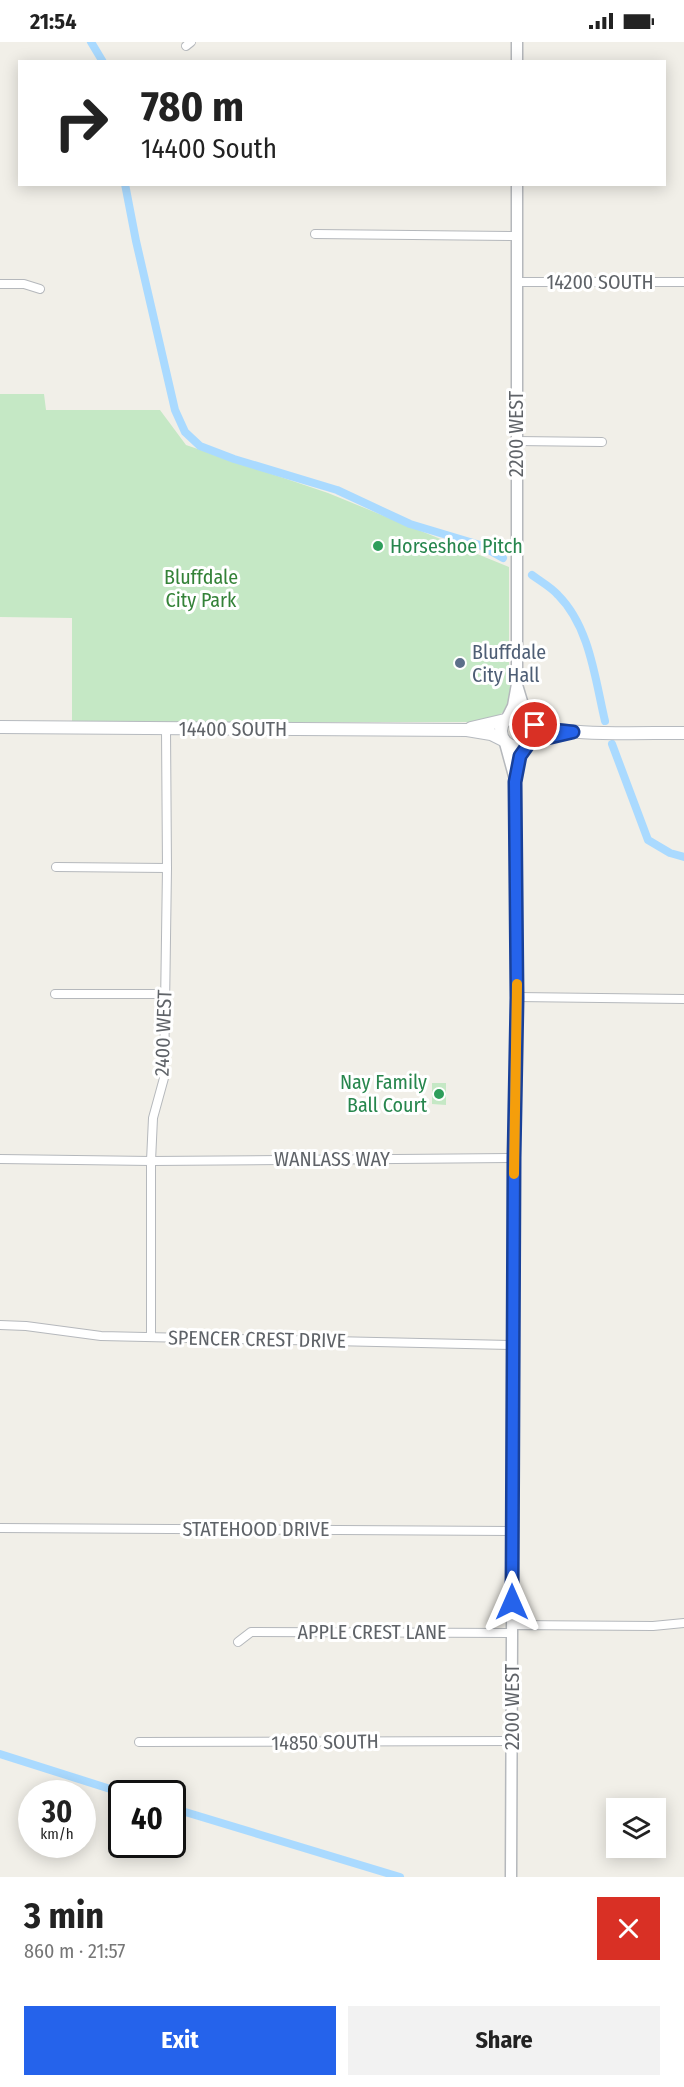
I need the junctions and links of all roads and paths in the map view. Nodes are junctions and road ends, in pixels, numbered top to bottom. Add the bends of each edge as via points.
1 (517, 42) edge
2 (517, 60) edge
3 (517, 186) edge
4 (315, 234) dead end
5 (517, 236) junction
6 (517, 282) junction
7 (684, 282) edge
8 (0, 284) edge
9 (40, 289) dead end
10 (516, 441) junction
11 (602, 442) dead end
12 (517, 684) junction
13 (506, 719) junction
14 (529, 720) junction
15 (0, 727) edge
16 (166, 729) junction
17 (467, 730) junction
18 (573, 732) junction
19 (684, 733) edge
20 (504, 741) junction
21 (528, 743) junction
22 (515, 782) junction
23 (56, 867) dead end
24 (167, 868) junction
25 (55, 994) dead end
26 (165, 994) junction
27 (517, 998) junction
28 (684, 999) edge
29 (514, 1158) junction
30 (0, 1159) edge
31 (151, 1161) junction
32 (0, 1325) edge
33 (151, 1336) junction
34 (514, 1345) junction
35 (0, 1528) edge
36 (511, 1531) junction
37 (684, 1623) edge
38 (511, 1629) junction
39 (238, 1642) dead end
40 (512, 1741) junction
41 (139, 1742) dead end
42 (511, 1877) edge

1 - 2 street
3 - 5 street, 2200 WEST
4 - 5 street
5 - 6 street, 2200 WEST
6 - 7 street, 14200 SOUTH
6 - 10 street, 2200 WEST
8 - 9 street
10 - 11 street
10 - 12 street, 2200 WEST
12 - 13 street, 2200 WEST
12 - 14 street, 2200 WEST
13 - 14 main road via 516,714
13 - 17 main road, 14400 SOUTH
13 - 20 main road via 500,730
14 - 18 main road via 545,729
14 - 21 main road via 533,732
15 - 16 main road, 14400 SOUTH
16 - 17 main road, 14400 SOUTH
16 - 24 street, 2400 WEST
17 - 20 main road, 14400 SOUTH via 491,734
18 - 19 main road
18 - 21 main road
20 - 21 main road via 516,748
20 - 22 street, 2200 WEST
21 - 22 street, 2200 WEST via 518,760
22 - 27 street, 2200 WEST
23 - 24 street
24 - 26 street, 2400 WEST
25 - 26 street
26 - 31 street, 2400 WEST via 164,1078 153,1118
27 - 28 street
27 - 29 street, 2200 WEST
29 - 31 street, WANLASS WAY
29 - 34 street, 2200 WEST
30 - 31 street, WANLASS WAY
31 - 33 street, 2400 WEST
32 - 33 street, SPENCER CREST DRIVE via 101,1336
33 - 34 street, SPENCER CREST DRIVE
34 - 36 street, 2200 WEST
35 - 36 street, STATEHOOD DRIVE
36 - 38 street, 2200 WEST
37 - 38 street, APPLE CREST LANE
38 - 39 street, APPLE CREST LANE via 251,1632
38 - 40 street, 2200 WEST
40 - 41 street, 14850 SOUTH
40 - 42 street, 2200 WEST

